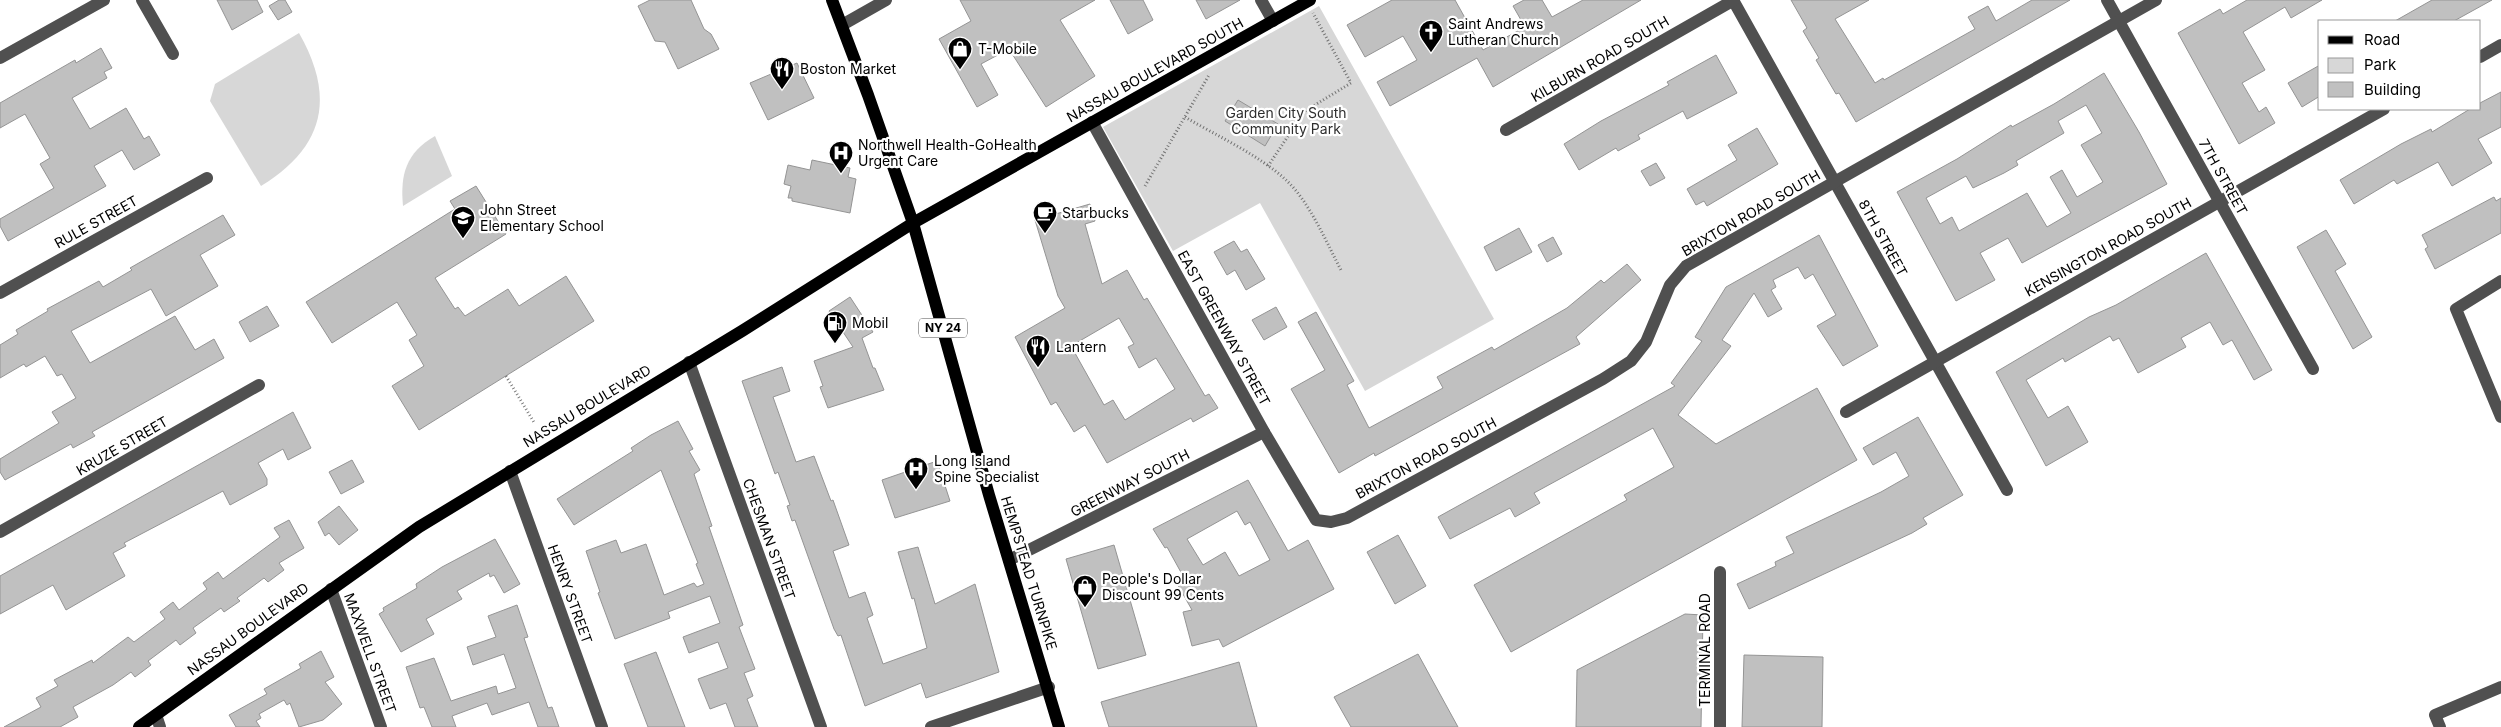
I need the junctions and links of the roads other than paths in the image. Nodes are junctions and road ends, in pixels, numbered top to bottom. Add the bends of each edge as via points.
1 (104, 0) edge
2 (142, 0) edge
3 (832, 0) edge
4 (886, 0) edge
5 (1261, 0) edge
6 (1733, 0) edge
7 (2107, 0) edge
8 (2156, 0) edge
9 (1308, 1) edge
10 (1273, 21) junction
11 (2119, 21) junction
12 (842, 25) junction
13 (2501, 45) edge
14 (173, 54) dead end
15 (2481, 55) edge
16 (0, 58) edge
17 (2382, 110) edge
18 (1092, 122) junction
19 (1506, 130) dead end
20 (1067, 136) joint
21 (207, 178) dead end
22 (1834, 181) junction
23 (2220, 202) junction
24 (912, 223) junction
25 (2501, 281) edge
26 (0, 292) edge
27 (689, 362) junction
28 (1935, 362) junction
29 (2313, 369) dead end
30 (259, 385) dead end
31 (1846, 412) dead end
32 (2501, 417) edge
33 (1264, 432) junction
34 (510, 471) junction
35 (2006, 490) dead end
36 (1347, 518) joint
37 (0, 532) edge
38 (1009, 560) junction
39 (1720, 572) dead end
40 (331, 589) junction
41 (1049, 686) junction
42 (2501, 687) edge
43 (158, 721) edge
44 (139, 727) edge
45 (381, 727) edge
46 (602, 727) edge
47 (821, 727) edge
48 (931, 727) edge
49 (1059, 727) edge
50 (1720, 727) edge
51 (2440, 727) edge

1 - 16 street
2 - 14 street
3 - 12 main road, HEMPSTEAD TURNPIKE / NY 24
4 - 12 street
5 - 10 street
6 - 19 street, KILBURN ROAD SOUTH
6 - 22 street, 8TH STREET
7 - 11 street, 7TH STREET
8 - 11 street, BRIXTON ROAD SOUTH
9 - 10 main road, NASSAU BOULEVARD SOUTH
10 - 18 main road, NASSAU BOULEVARD SOUTH
11 - 22 street, BRIXTON ROAD SOUTH
11 - 23 street, 7TH STREET
12 - 24 main road, HEMPSTEAD TURNPIKE / NY 24
13 - 15 street
17 - 23 street, KENSINGTON ROAD SOUTH
18 - 20 main road, NASSAU BOULEVARD SOUTH
18 - 33 street, EAST GREENWAY STREET
20 - 24 main road, NASSAU BOULEVARD
21 - 26 street, RULE STREET
22 - 28 street, 8TH STREET
22 - 36 street, BRIXTON ROAD SOUTH via 1686,266 1670,285 1646,342 1631,361 1604,379
23 - 28 street, KENSINGTON ROAD SOUTH
23 - 29 street, 7TH STREET
24 - 27 main road, NASSAU BOULEVARD
24 - 38 main road, HEMPSTEAD TURNPIKE / NY 24
25 - 32 street via 2456,309
27 - 34 main road, NASSAU BOULEVARD
27 - 47 street, CHESMAN STREET
28 - 31 street, KENSINGTON ROAD SOUTH
28 - 35 street, 8TH STREET
30 - 37 street, KRUZE STREET
33 - 36 street, EAST GREENWAY STREET via 1316,520 1331,522
33 - 38 street, GREENWAY SOUTH
34 - 40 main road, NASSAU BOULEVARD via 419,526
34 - 46 street, HENRY STREET
38 - 41 main road, HEMPSTEAD TURNPIKE / NY 24
39 - 50 street, TERMINAL ROAD
40 - 43 main road, NASSAU BOULEVARD
40 - 45 street, MAXWELL STREET
41 - 48 street
41 - 49 main road, HEMPSTEAD TURNPIKE / NY 24
42 - 51 street via 2435,715
43 - 44 main road, NASSAU BOULEVARD

